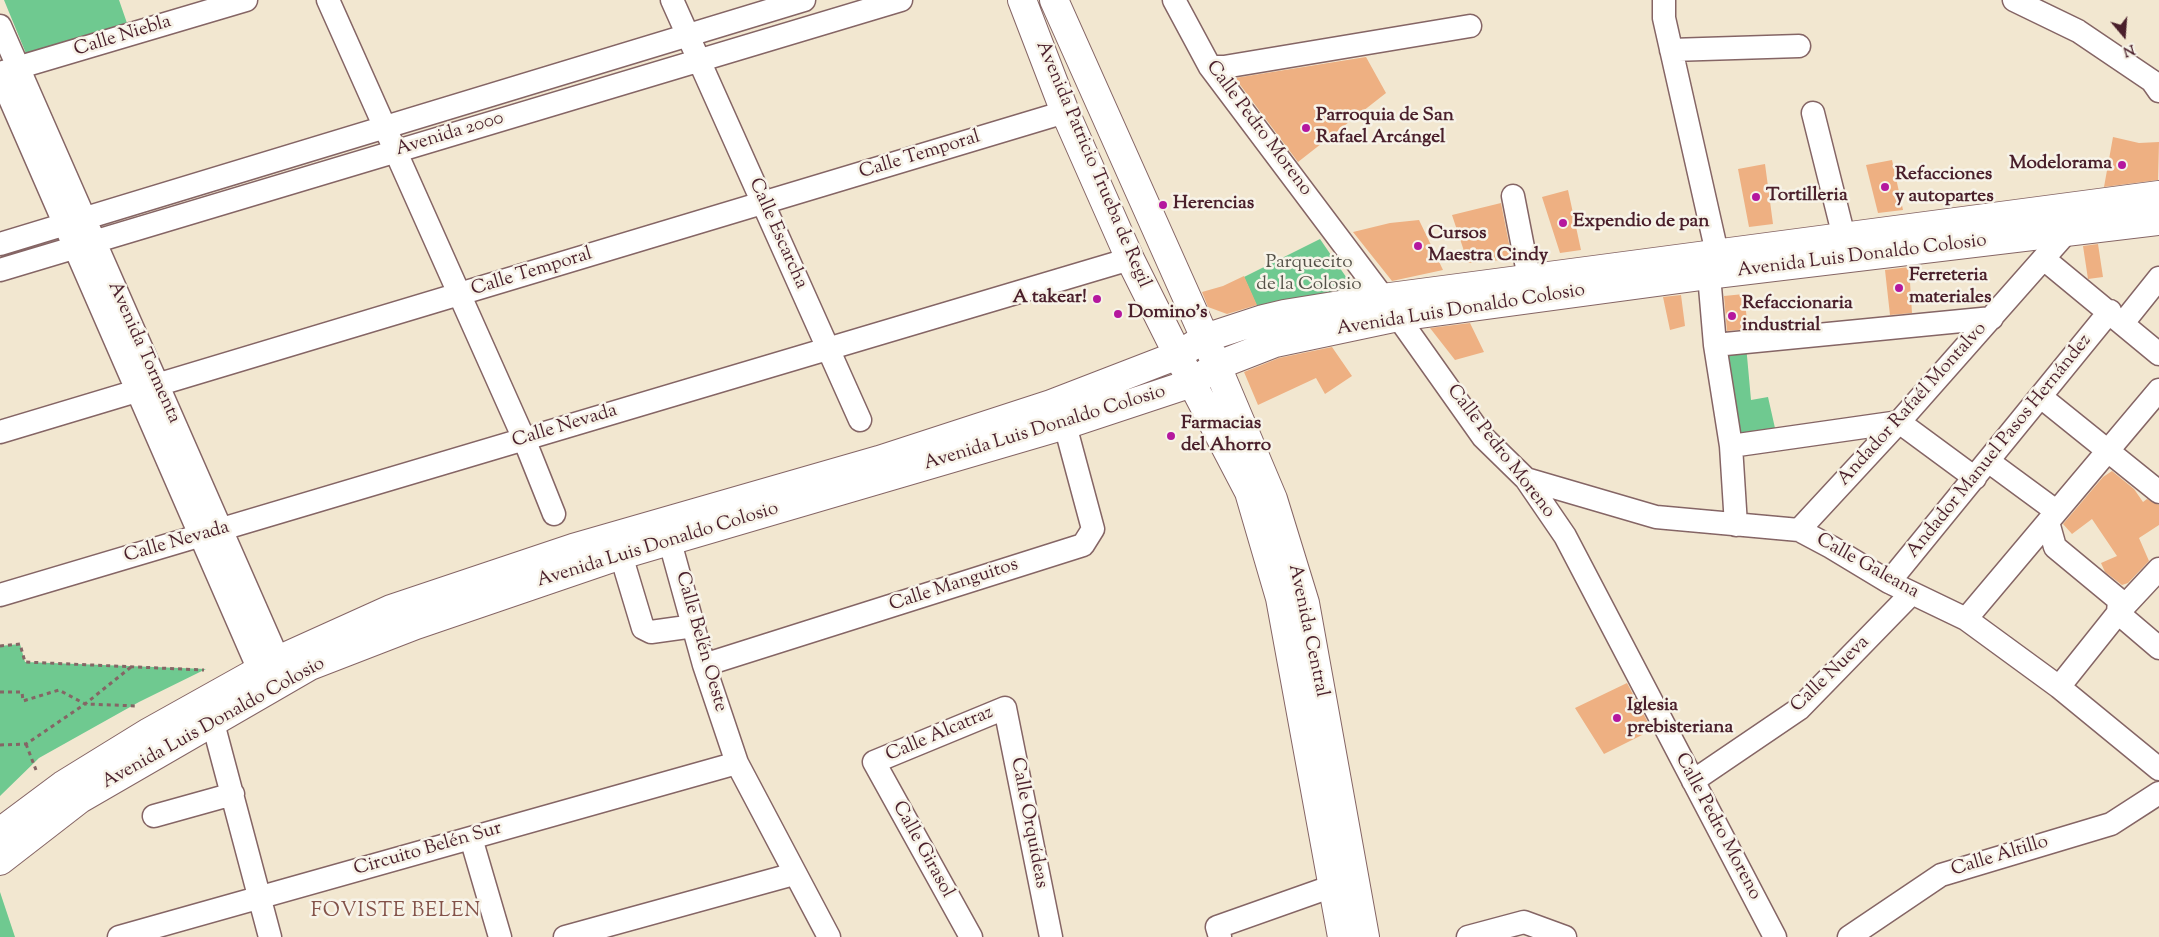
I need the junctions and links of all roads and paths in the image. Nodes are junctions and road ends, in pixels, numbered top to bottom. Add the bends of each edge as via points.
1 (246, 0) edge
2 (328, 0) edge
3 (672, 0) edge
4 (804, 0) edge
5 (900, 0) edge
6 (1022, 0) edge
7 (1054, 0) edge
8 (1174, 0) edge
9 (1664, 0) edge
10 (2014, 0) edge
11 (0, 26) edge
12 (1470, 26) dead end
13 (1798, 46) dead end
14 (692, 48) junction
15 (1671, 50) junction
16 (1210, 67) junction
17 (6, 72) edge
18 (2159, 92) edge
19 (1065, 112) junction
20 (1813, 113) dead end
21 (385, 127) junction
22 (396, 151) junction
23 (2159, 195) edge
24 (1513, 196) dead end
25 (763, 203) junction
26 (2159, 221) edge
27 (75, 222) junction
28 (2066, 233) junction
29 (1844, 237) junction
30 (1884, 243) junction
31 (0, 244) edge
32 (85, 245) junction
33 (1130, 258) junction
34 (2044, 259) junction
35 (1713, 264) junction
36 (0, 270) edge
37 (1529, 278) junction
38 (2159, 278) edge
39 (460, 294) junction
40 (1391, 307) junction
41 (2116, 317) junction
42 (1992, 318) junction
43 (1204, 338) junction
44 (1715, 345) junction
45 (829, 348) junction
46 (2159, 354) edge
47 (1178, 355) junction
48 (1216, 366) junction
49 (1192, 384) junction
50 (147, 388) junction
51 (2159, 390) edge
52 (2041, 397) junction
53 (860, 420) dead end
54 (1899, 422) junction
55 (1065, 425) junction
56 (0, 432) edge
57 (524, 439) junction
58 (1731, 446) junction
59 (2107, 452) junction
60 (1981, 470) junction
61 (1526, 479) junction
62 (2159, 492) edge
63 (554, 514) dead end
64 (2052, 517) junction
65 (1736, 525) junction
66 (1799, 530) junction
67 (668, 531) junction
68 (211, 533) junction
69 (620, 555) junction
70 (2159, 569) edge
71 (1889, 582) junction
72 (1912, 593) junction
73 (0, 594) edge
74 (2118, 613) junction
75 (1966, 619) junction
76 (694, 626) junction
77 (0, 646) edge
78 (2159, 648) edge
79 (704, 665) junction
80 (132, 666) junction
81 (204, 670) dead end
82 (275, 670) junction
83 (2059, 687) junction
84 (0, 692) edge
85 (85, 704) junction
86 (138, 706) dead end
87 (1005, 708) joint
88 (208, 713) junction
89 (26, 744) junction
90 (0, 745) edge
91 (874, 762) joint
92 (737, 763) junction
93 (36, 770) dead end
94 (2159, 770) edge
95 (1693, 781) junction
96 (2159, 793) edge
97 (232, 794) junction
98 (154, 816) dead end
99 (0, 832) edge
100 (471, 838) junction
101 (0, 861) edge
102 (794, 874) junction
103 (1333, 886) junction
104 (261, 898) junction
105 (119, 937) edge
106 (270, 937) edge
107 (500, 937) edge
108 (565, 937) edge
109 (829, 937) edge
110 (971, 937) edge
111 (1051, 937) edge
112 (1220, 937) edge
113 (1342, 937) edge
114 (1365, 937) edge
115 (1468, 937) edge
116 (1564, 937) edge
117 (1775, 937) edge
118 (1849, 937) edge

1 - 17 street, Calle Niebla
2 - 21 street
3 - 14 street, Calle Escarcha
4 - 14 street, Avenida 2000
5 - 14 street, Avenida 2000
6 - 19 main road, Avenida Patricio Trueba de Regil
7 - 43 main road, Avenida Patricio Trueba de Regil
8 - 16 street, Calle Pedro Moreno
9 - 15 street
10 - 18 street via 2078,30 2152,81
11 - 17 street, Avenida Tormenta
12 - 16 street
13 - 15 street
14 - 21 street, Avenida 2000
14 - 22 street, Avenida 2000
14 - 25 street, Calle Escarcha
15 - 35 street
16 - 40 street, Calle Pedro Moreno
17 - 27 street, Avenida Tormenta
19 - 25 street, Calle Temporal
19 - 33 main road, Avenida Patricio Trueba de Regil
20 - 29 street
21 - 22 street
21 - 27 street, Avenida 2000
22 - 32 street, Avenida 2000
22 - 39 street
23 - 30 main road
24 - 37 street
25 - 39 street, Calle Temporal
25 - 45 street, Calle Escarcha
26 - 28 main road, Avenida Luis Donaldo Colosio
27 - 31 street, Avenida 2000
27 - 32 street, Avenida Tormenta
28 - 30 main road, Avenida Luis Donaldo Colosio
28 - 34 street, Andador Rafaél Montalvo
29 - 30 main road
29 - 35 main road
30 - 35 main road, Avenida Luis Donaldo Colosio
32 - 36 street, Avenida 2000
32 - 50 street, Avenida Tormenta
33 - 45 street, Calle Nevada
33 - 47 main road, Avenida Patricio Trueba de Regil
34 - 41 street
34 - 42 street, Andador Rafaél Montalvo
35 - 37 main road
35 - 40 main road, Avenida Luis Donaldo Colosio
35 - 44 street
37 - 40 main road
38 - 41 street, Andador Manuel Pasos Hernández
39 - 50 street, Calle Temporal
39 - 57 street
40 - 43 main road via 1284,314
40 - 48 main road, Avenida Luis Donaldo Colosio via 1275,343
40 - 61 street, Calle Pedro Moreno via 1483,437
41 - 46 street
41 - 52 street, Andador Manuel Pasos Hernández
42 - 44 street
42 - 54 street, Andador Rafaél Montalvo
43 - 47 main road
43 - 48 main road, Avenida Central
44 - 58 street
45 - 53 street, Calle Escarcha
45 - 57 street, Calle Nevada
47 - 49 main road, Avenida Central
47 - 67 main road via 1051,404
48 - 49 main road, Avenida Luis Donaldo Colosio
48 - 114 main road, Avenida Central via 1273,499 1305,603
49 - 55 main road, Avenida Luis Donaldo Colosio
49 - 103 main road, Avenida Central via 1249,492 1280,598
50 - 56 street, Calle Temporal
50 - 68 street, Avenida Tormenta
51 - 59 street
52 - 59 street
52 - 60 street, Andador Manuel Pasos Hernández
54 - 58 street
54 - 60 street
54 - 66 street, Andador Rafaél Montalvo
55 - 67 main road, Avenida Luis Donaldo Colosio
55 - 79 street, Calle Manguitos via 1093,529 1083,545
57 - 63 street
57 - 68 street, Calle Nevada
58 - 65 street
59 - 62 street
59 - 64 street
60 - 64 street
60 - 71 street, Andador Manuel Pasos Hernández
61 - 65 street, Calle Galeana via 1656,517
61 - 95 street, Calle Pedro Moreno via 1565,536
64 - 74 street via 2055,547 2119,600
64 - 75 street
65 - 66 street, Calle Galeana
66 - 71 street, Calle Galeana
67 - 69 main road, Avenida Luis Donaldo Colosio
67 - 76 street, Calle Belén Oeste
67 - 82 main road via 573,548 391,608
68 - 73 street, Calle Nevada
68 - 82 street, Avenida Tormenta
69 - 76 street via 643,628 651,632
69 - 82 main road, Avenida Luis Donaldo Colosio via 416,625 310,666
70 - 74 street
71 - 72 street, Calle Galeana
72 - 75 street, Calle Galeana
72 - 95 street, Calle Nueva via 1799,709
74 - 78 street
74 - 83 street
75 - 83 street, Calle Galeana
76 - 79 street, Calle Belén Oeste
77 - 80 path via 20,644 25,662
79 - 92 street, Calle Belén Oeste
80 - 81 path
80 - 85 path
82 - 88 main road
83 - 94 street, Calle Galeana
84 - 85 path via 22,692 23,700 59,690
85 - 86 path
85 - 89 path
87 - 91 street, Calle Alcatraz
87 - 111 street, Calle Orquídeas
88 - 97 street
88 - 99 main road via 63,785
88 - 101 main road, Avenida Luis Donaldo Colosio via 80,799
89 - 90 path
89 - 93 path
91 - 110 street, Calle Girasol
92 - 100 street, Circuito Belén Sur
92 - 102 street, Calle Belén Oeste
95 - 117 street, Calle Pedro Moreno
96 - 118 street, Calle Altillo via 2111,824 1941,875
97 - 98 street
97 - 104 street
100 - 104 street, Circuito Belén Sur
100 - 107 street
102 - 108 street
102 - 109 street, Calle Belén Oeste
103 - 112 street via 1217,927
103 - 113 main road, Avenida Central
104 - 105 street, Circuito Belén Sur
104 - 106 street
115 - 116 street via 1524,922

